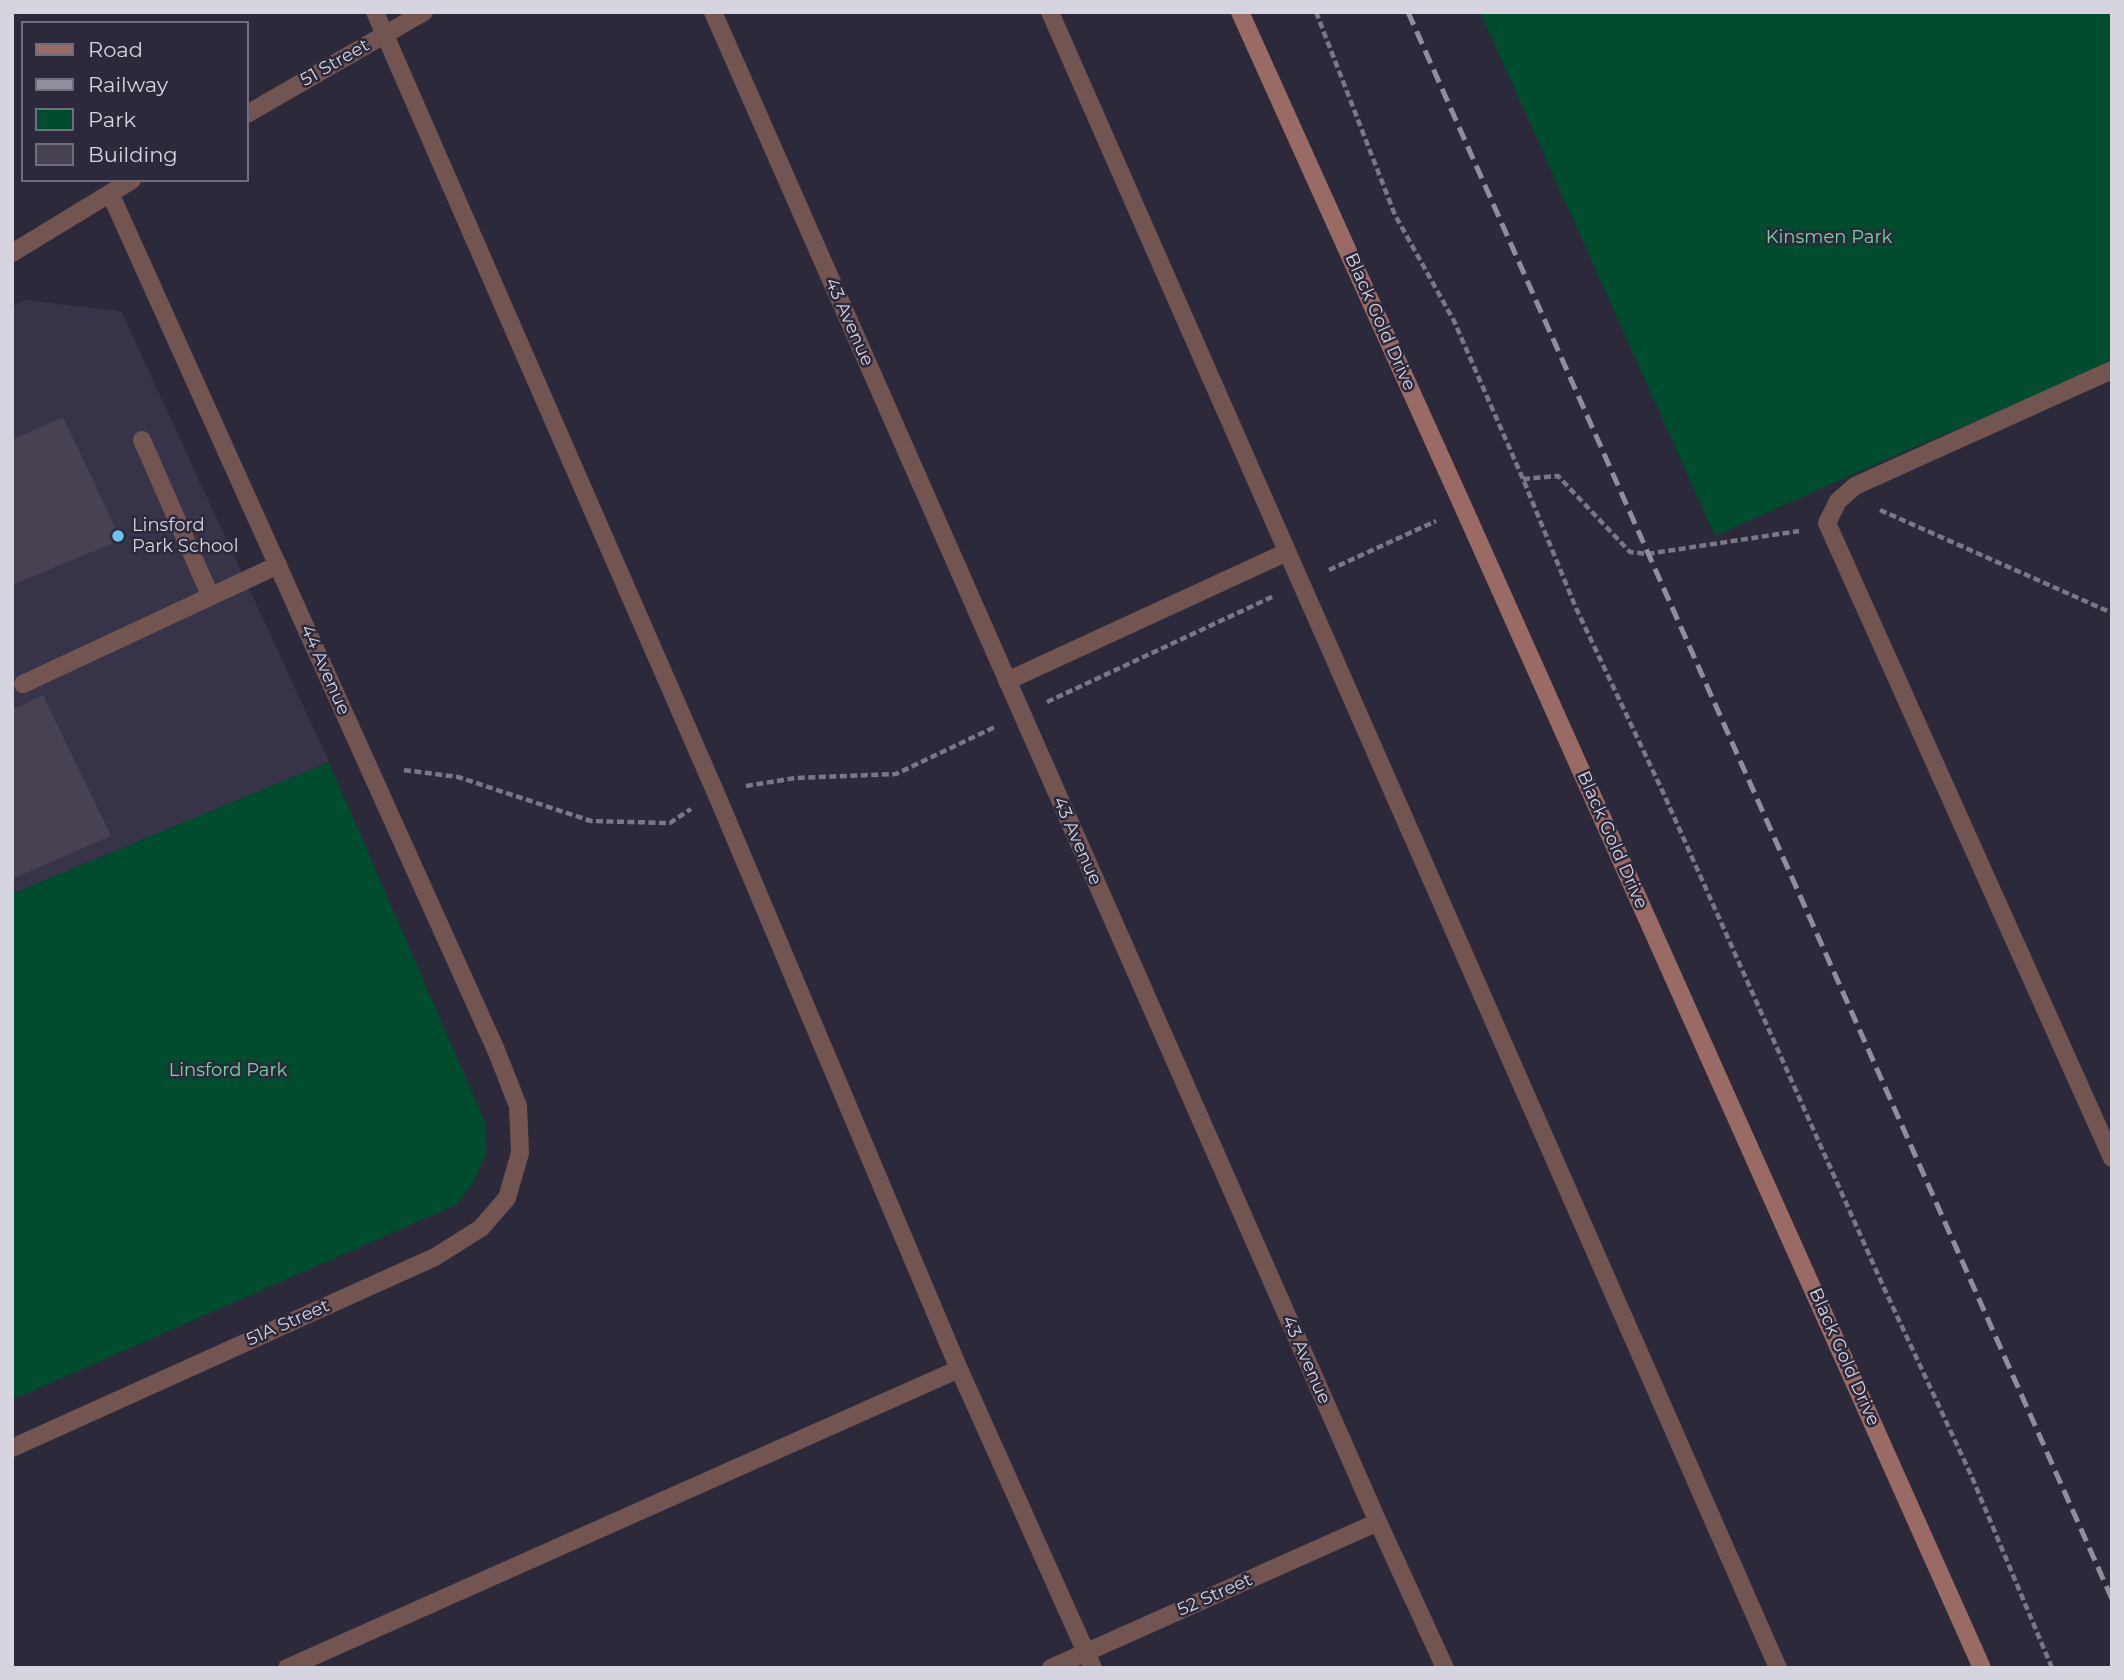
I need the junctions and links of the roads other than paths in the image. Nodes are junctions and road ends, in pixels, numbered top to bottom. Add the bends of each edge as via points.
1 (375, 12) edge
2 (424, 12) edge
3 (713, 12) edge
4 (1049, 12) edge
5 (1240, 12) edge
6 (385, 35) junction
7 (248, 113) edge
8 (129, 182) edge
9 (110, 193) junction
10 (12, 253) edge
11 (2112, 370) edge
12 (142, 440) dead end
13 (1287, 552) junction
14 (278, 565) junction
15 (210, 595) junction
16 (1007, 681) junction
17 (23, 684) dead end
18 (520, 1153) joint
19 (2112, 1158) edge
20 (959, 1369) junction
21 (12, 1448) edge
22 (1378, 1522) junction
23 (1090, 1660) edge
24 (287, 1668) edge
25 (1051, 1668) edge
26 (1445, 1668) edge
27 (1778, 1668) edge
28 (1982, 1668) edge

1 - 6 street
2 - 6 street, 51 Street
3 - 16 street, 43 Avenue
4 - 13 street
5 - 28 main road, Black Gold Drive
6 - 7 street, 51 Street
6 - 20 street via 715,791
8 - 9 street
9 - 10 street
9 - 14 street, 44 Avenue
11 - 19 street via 1855,486 1838,502 1827,523
12 - 15 street
13 - 16 street
13 - 27 street
14 - 15 street
14 - 18 street, 44 Avenue via 496,1051 518,1106
15 - 17 street
16 - 22 street, 43 Avenue
18 - 21 street, 51A Street via 507,1198 481,1228 435,1257
20 - 23 street
20 - 24 street
22 - 23 street, 52 Street
22 - 26 street, 43 Avenue
23 - 25 street, 52 Street

